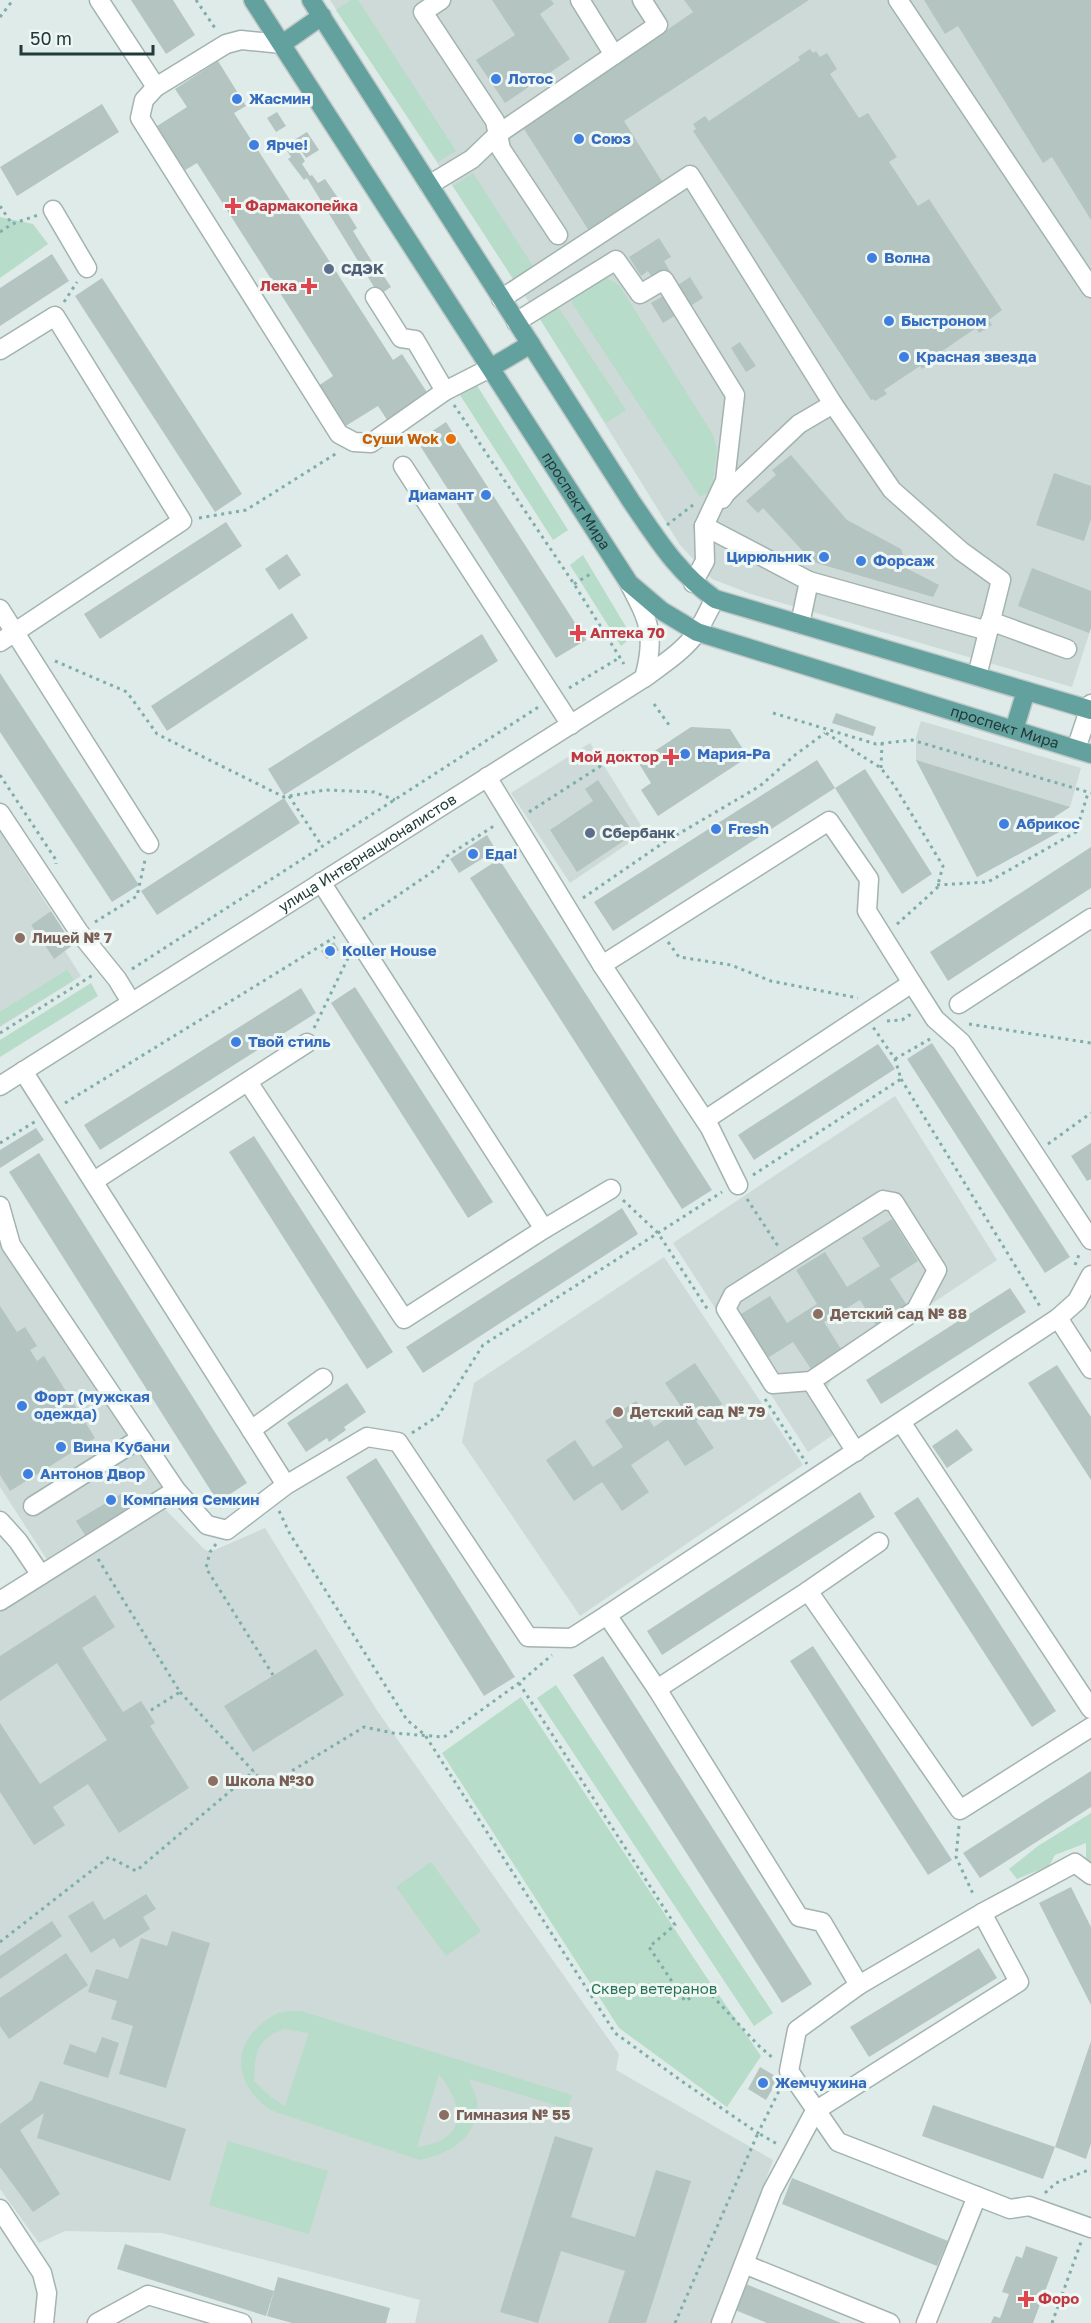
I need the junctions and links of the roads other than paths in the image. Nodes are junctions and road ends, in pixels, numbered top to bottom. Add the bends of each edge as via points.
1 (99, 0) edge
2 (254, 0) edge
3 (311, 0) edge
4 (441, 0) edge
5 (580, 0) edge
6 (642, 0) edge
7 (898, 0) edge
8 (322, 16) junction
9 (282, 44) junction
10 (614, 55) junction
11 (156, 87) junction
12 (498, 134) junction
13 (429, 185) junction
14 (53, 210) road end
15 (558, 235) dead end
16 (87, 268) road end
17 (1091, 288) edge
18 (375, 297) dead end
19 (501, 298) junction
20 (516, 322) junction
21 (531, 344) junction
22 (0, 350) edge
23 (492, 367) junction
24 (445, 391) junction
25 (833, 404) junction
26 (403, 466) dead end
27 (704, 526) junction
28 (809, 581) junction
29 (629, 583) junction
30 (693, 583) junction
31 (716, 599) junction
32 (0, 609) edge
33 (800, 624) junction
34 (989, 626) junction
35 (697, 632) junction
36 (8, 637) edge
37 (1067, 649) dead end
38 (976, 676) junction
39 (644, 678) junction
40 (1026, 691) junction
41 (1090, 708) edge
42 (571, 725) junction
43 (1014, 730) junction
44 (1084, 751) edge
45 (487, 777) junction
46 (0, 813) edge
47 (149, 844) road end
48 (321, 882) junction
49 (1091, 918) edge
50 (602, 965) junction
51 (912, 983) junction
52 (131, 1002) junction
53 (959, 1004) dead end
54 (307, 1043) road end
55 (23, 1071) junction
56 (248, 1082) junction
57 (0, 1086) edge
58 (705, 1120) junction
59 (94, 1181) junction
60 (610, 1189) dead end
61 (741, 1190) road end
62 (0, 1206) edge
63 (544, 1228) junction
64 (1087, 1242) edge
65 (1091, 1275) edge
66 (1051, 1315) junction
67 (1091, 1369) edge
68 (323, 1378) dead end
69 (811, 1381) junction
70 (901, 1422) junction
71 (251, 1430) junction
72 (141, 1438) junction
73 (856, 1452) junction
74 (286, 1485) junction
75 (176, 1490) junction
76 (33, 1506) dead end
77 (0, 1521) edge
78 (879, 1542) dead end
79 (41, 1575) junction
80 (808, 1591) junction
81 (0, 1601) edge
82 (607, 1615) junction
83 (657, 1689) junction
84 (1091, 1709) edge
85 (1091, 1727) edge
86 (1091, 1875) edge
87 (982, 1913) junction
88 (859, 1985) junction
89 (815, 2111) junction
90 (977, 2196) junction
91 (0, 2209) edge
92 (1090, 2224) edge
93 (744, 2264) junction
94 (44, 2323) edge
95 (97, 2323) edge
96 (242, 2323) edge
97 (721, 2323) edge
98 (890, 2323) edge
99 (926, 2323) edge

1 - 11 street
2 - 9 main road, проспект Мира
3 - 8 main road
4 - 12 street via 423,12 495,121
5 - 10 street
6 - 10 street via 658,25
7 - 17 street
8 - 9 main road
8 - 13 main road
9 - 11 street via 241,40 226,44
9 - 23 main road, проспект Мира
10 - 12 street
11 - 24 street via 144,100 140,118 339,434 354,442 370,443
12 - 13 street via 472,159
12 - 15 street via 501,149
13 - 19 main road
14 - 16 street
18 - 24 street via 401,338 415,340
19 - 20 main road
19 - 25 street via 690,175
20 - 21 main road
20 - 27 street via 616,260 640,294 664,280 735,395 725,481
21 - 23 main road
21 - 30 main road via 631,501 671,559
22 - 36 street via 55,316 182,521
23 - 24 street
23 - 29 main road, проспект Мира
25 - 27 street via 799,424 750,470 726,493
25 - 34 street via 892,490 1000,580
26 - 42 street
27 - 28 street
27 - 30 street via 705,561
28 - 33 street
28 - 34 street
29 - 35 main road, проспект Мира via 662,611
29 - 39 street via 651,632 651,655
30 - 31 main road
31 - 33 main road
31 - 35 street, улица Интернационалистов
32 - 36 street
33 - 38 main road
34 - 37 street
34 - 38 street
35 - 39 street, улица Интернационалистов
35 - 43 main road, проспект Мира
36 - 47 street
38 - 40 main road
39 - 42 street, улица Интернационалистов
40 - 41 main road
40 - 43 main road
41 - 44 street
42 - 45 street, улица Интернационалистов
43 - 44 main road, проспект Мира
45 - 48 street, улица Интернационалистов
45 - 50 street
46 - 52 street
48 - 52 street, улица Интернационалистов
48 - 63 street
49 - 53 street
50 - 51 street via 829,822 868,879 867,910
50 - 58 street
51 - 58 street
51 - 64 street via 935,1019 961,1042
52 - 55 street, улица Интернационалистов
54 - 56 street
55 - 57 street, улица Интернационалистов
55 - 59 street
56 - 59 street
56 - 63 street via 404,1319
58 - 61 street
59 - 71 street
60 - 63 street
62 - 72 street via 11,1245
65 - 66 street via 1077,1301
66 - 67 street
66 - 70 street
68 - 71 street
69 - 69 street via 916,1310 937,1270 894,1202 883,1200 733,1294 726,1309 773,1384
69 - 73 street
70 - 73 street
70 - 84 street
71 - 74 street
72 - 75 street
72 - 76 street
73 - 82 street
74 - 75 street via 227,1530 207,1525
74 - 82 street via 367,1437 398,1442 528,1637 571,1638
75 - 79 street
77 - 79 street
78 - 80 street
79 - 81 street
80 - 83 street
80 - 85 street via 960,1810
82 - 83 street
83 - 88 street via 799,1917 822,1923
86 - 87 street via 1075,1863
87 - 88 street
87 - 89 street via 1019,1982
88 - 89 street via 797,2030 789,2072
89 - 90 street via 838,2142
89 - 93 street via 772,2191
90 - 92 street via 1010,2209 1029,2206
90 - 99 street
91 - 94 street via 42,2273 47,2293
93 - 97 street
93 - 98 street
95 - 96 street via 148,2295

